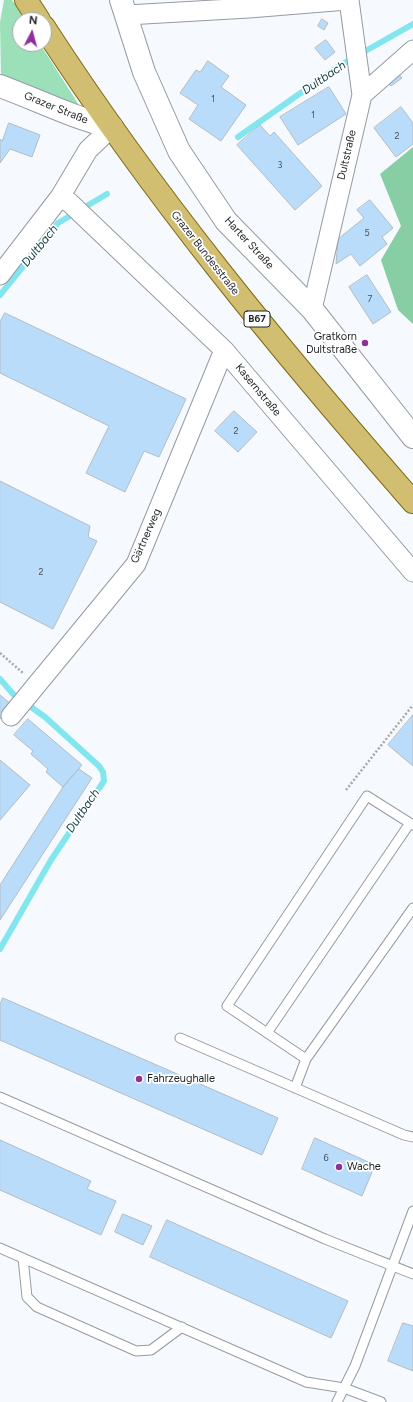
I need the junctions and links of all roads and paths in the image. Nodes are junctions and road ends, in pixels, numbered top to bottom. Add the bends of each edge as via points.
1 (26, 0) edge
2 (348, 0) edge
3 (124, 7) edge
4 (34, 12) edge
5 (52, 39) edge
6 (413, 50) edge
7 (0, 86) edge
8 (362, 95) junction
9 (112, 127) junction
10 (65, 200) junction
11 (0, 275) edge
12 (312, 309) junction
13 (224, 350) junction
14 (413, 437) edge
15 (413, 502) edge
16 (413, 572) edge
17 (0, 653) edge
18 (22, 702) joint
19 (413, 705) edge
20 (346, 790) dead end
21 (412, 824) edge
22 (413, 908) edge
23 (267, 1033) junction
24 (180, 1038) dead end
25 (306, 1059) junction
26 (295, 1088) junction
27 (0, 1097) edge
28 (413, 1137) edge
29 (413, 1211) edge
30 (0, 1248) edge
31 (22, 1258) junction
32 (393, 1266) junction
33 (413, 1274) edge
34 (182, 1327) junction
35 (344, 1388) junction
36 (337, 1402) edge
37 (381, 1402) edge

1 - 4 main road
2 - 3 street, Dultstraße via 249,8
2 - 8 street, Dultstraße
3 - 12 street, Harter Straße via 144,72 179,151 226,221
5 - 9 main road, Grazer Bundesstraße / B67
6 - 8 street
7 - 9 street, Grazer Straße via 83,120
8 - 12 street, Dultstraße
9 - 10 street via 88,150
9 - 15 main road, Grazer Bundesstraße / B67 via 180,222 257,319 316,392
10 - 11 street
10 - 13 street, Kasernstraße
12 - 14 street, Harter Straße
13 - 16 street, Kasernstraße
13 - 18 street, Gärtnerweg via 136,564
17 - 18 path
19 - 20 path
21 - 23 lane
21 - 23 lane via 367,796 227,1006
22 - 25 lane
23 - 25 lane
24 - 26 lane
25 - 26 lane
26 - 28 lane
27 - 32 lane via 318,1236
29 - 32 lane
30 - 31 lane
31 - 34 lane
31 - 34 lane via 27,1297 37,1307 129,1348 136,1351 151,1350
32 - 33 lane
32 - 35 lane via 355,1366
34 - 35 lane via 306,1382
35 - 36 lane
35 - 37 lane

